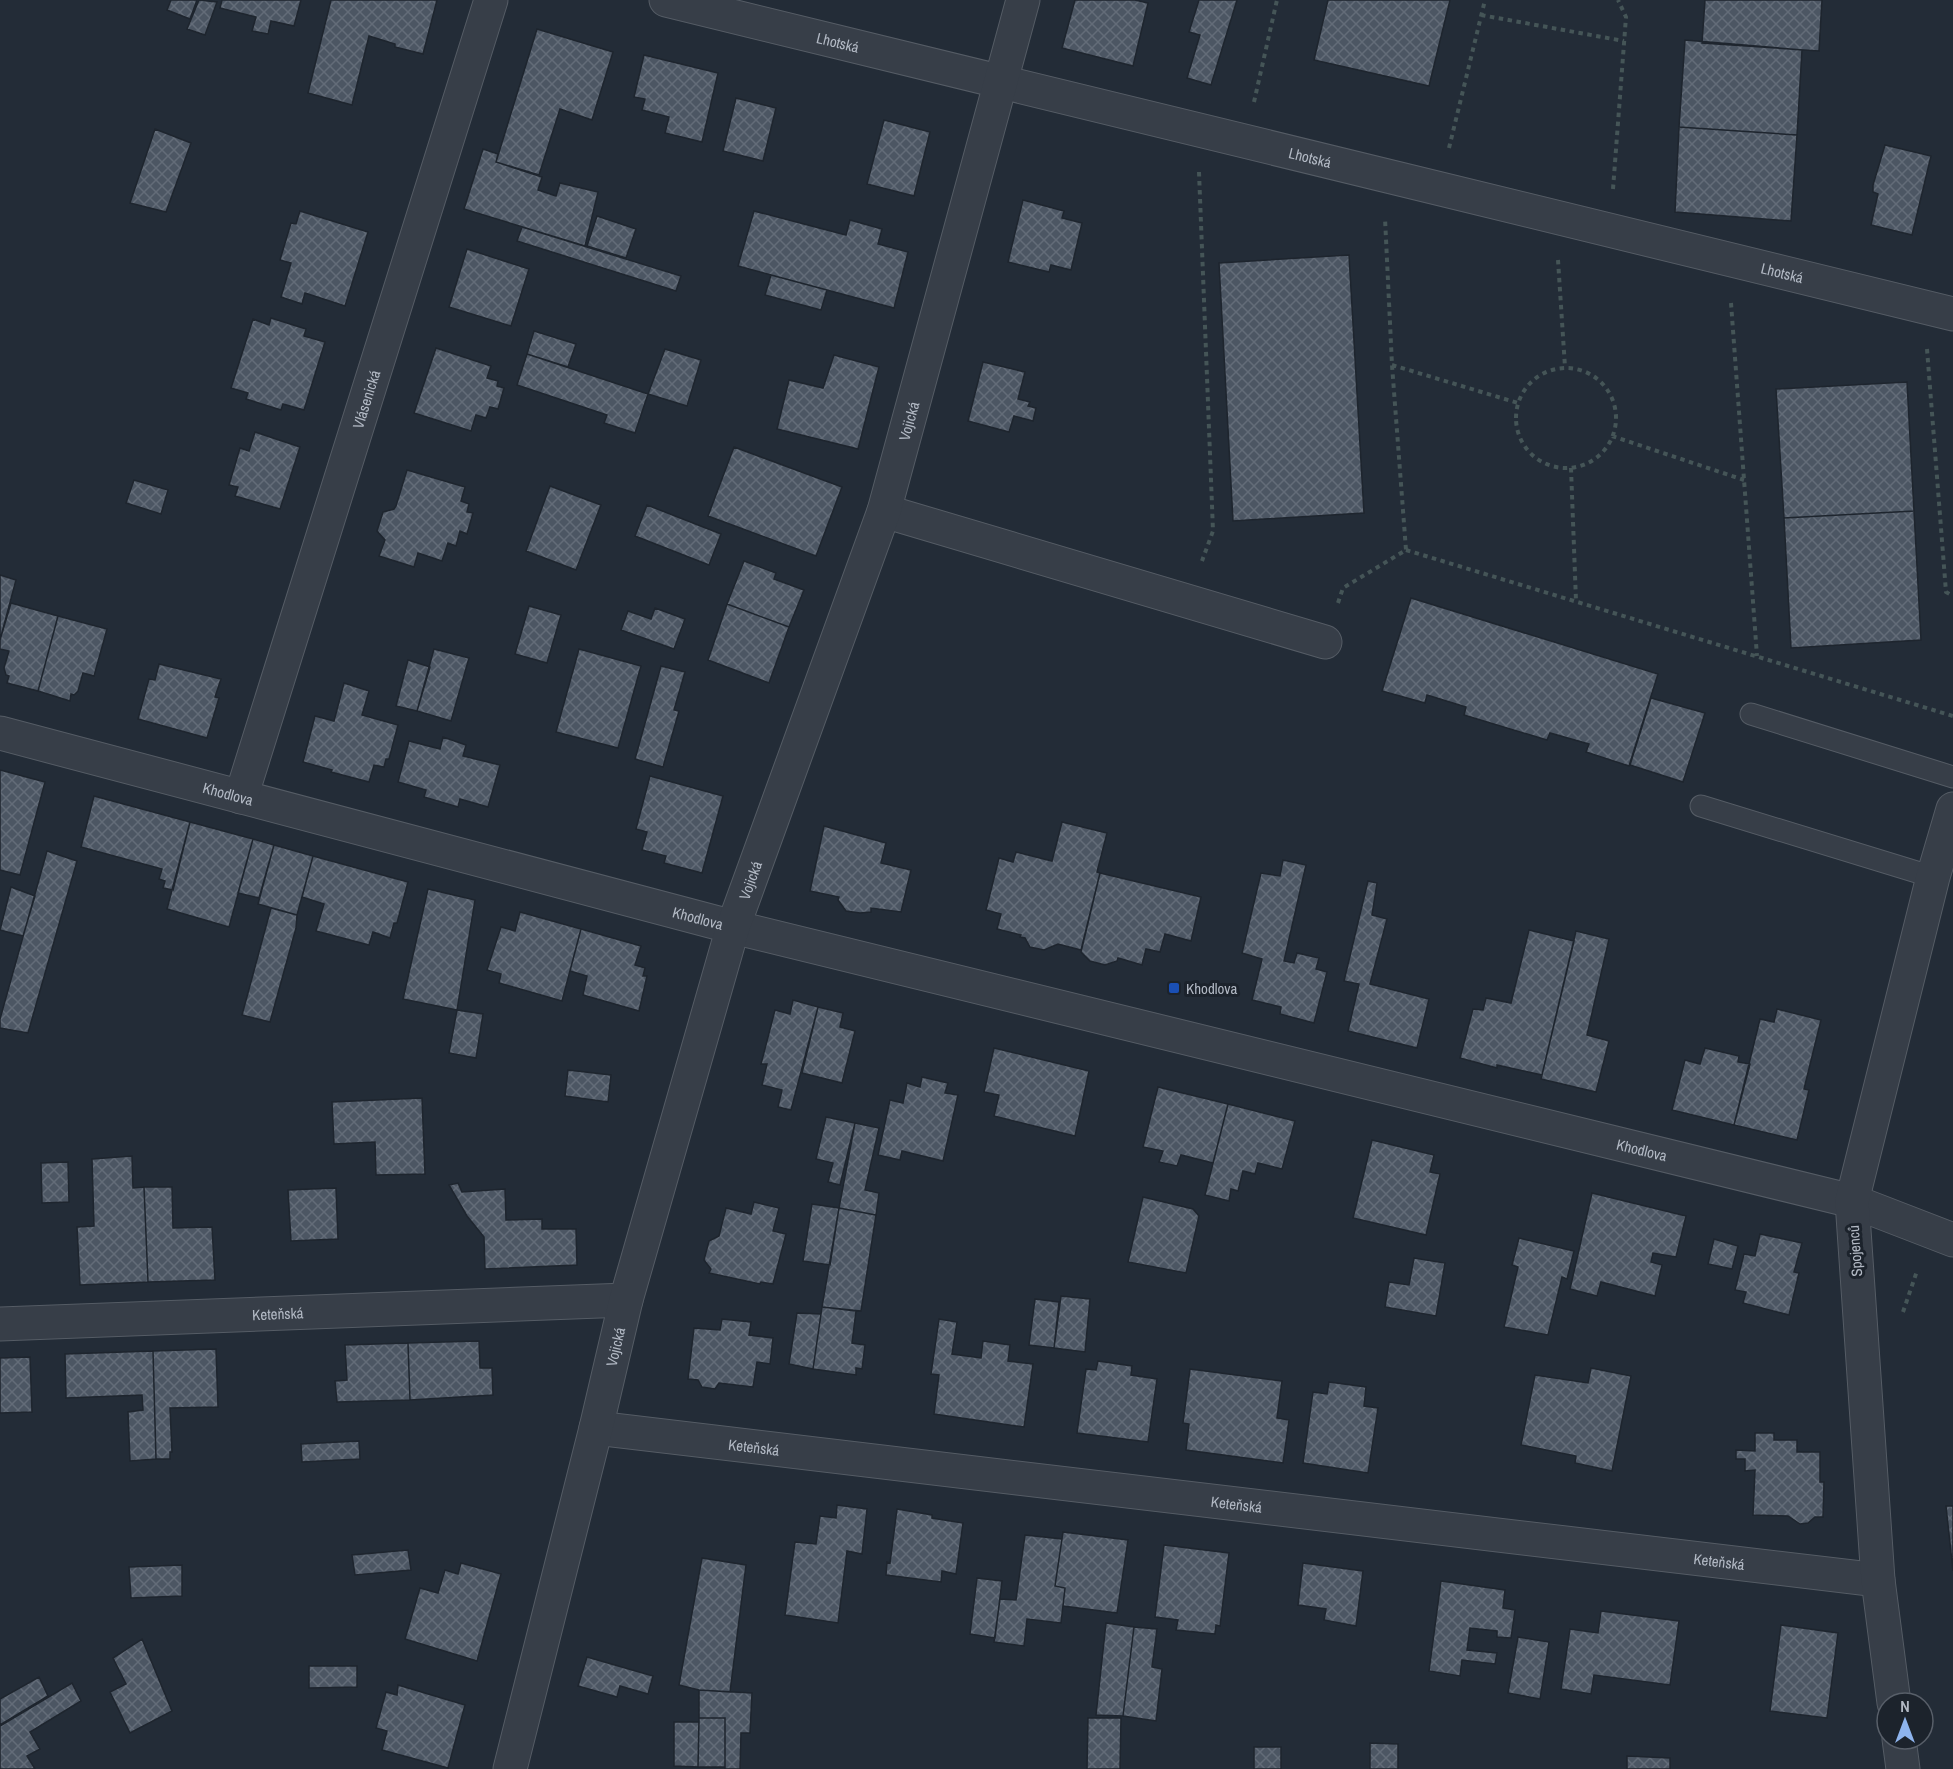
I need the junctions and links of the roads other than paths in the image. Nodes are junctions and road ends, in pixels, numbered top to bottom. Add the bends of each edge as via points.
1 (491, 0) edge
2 (666, 0) edge
3 (1023, 0) edge
4 (1002, 82) junction
5 (1939, 311) edge
6 (884, 511) junction
7 (1325, 642) road end
8 (1751, 714) dead end
9 (0, 733) edge
10 (1953, 777) edge
11 (242, 798) junction
12 (1701, 806) dead end
13 (1953, 809) edge
14 (1933, 877) junction
15 (733, 927) junction
16 (1852, 1201) junction
17 (1953, 1240) edge
18 (626, 1300) junction
19 (0, 1324) edge
20 (596, 1428) junction
21 (1878, 1580) junction
22 (1892, 1691) edge
23 (1901, 1751) edge
24 (510, 1769) edge
25 (1903, 1769) edge

1 - 11 street, Vlásenická
2 - 4 street, Lhotská
3 - 4 street, Vojická
4 - 5 street, Lhotská
4 - 6 street, Vojická
6 - 7 street
6 - 15 street, Vojická
8 - 10 lane
9 - 11 street, Khodlova
11 - 15 street, Khodlova
12 - 14 lane
13 - 14 street, Spojenců
14 - 16 street, Spojenců
15 - 16 street, Khodlova
15 - 18 street, Vojická
16 - 17 street, Khodlova
16 - 21 street, Spojenců
18 - 19 street, Keteňská
18 - 20 street, Vojická
20 - 21 street, Keteňská
20 - 24 street, Vojická
21 - 22 street, Spojenců
23 - 25 street

